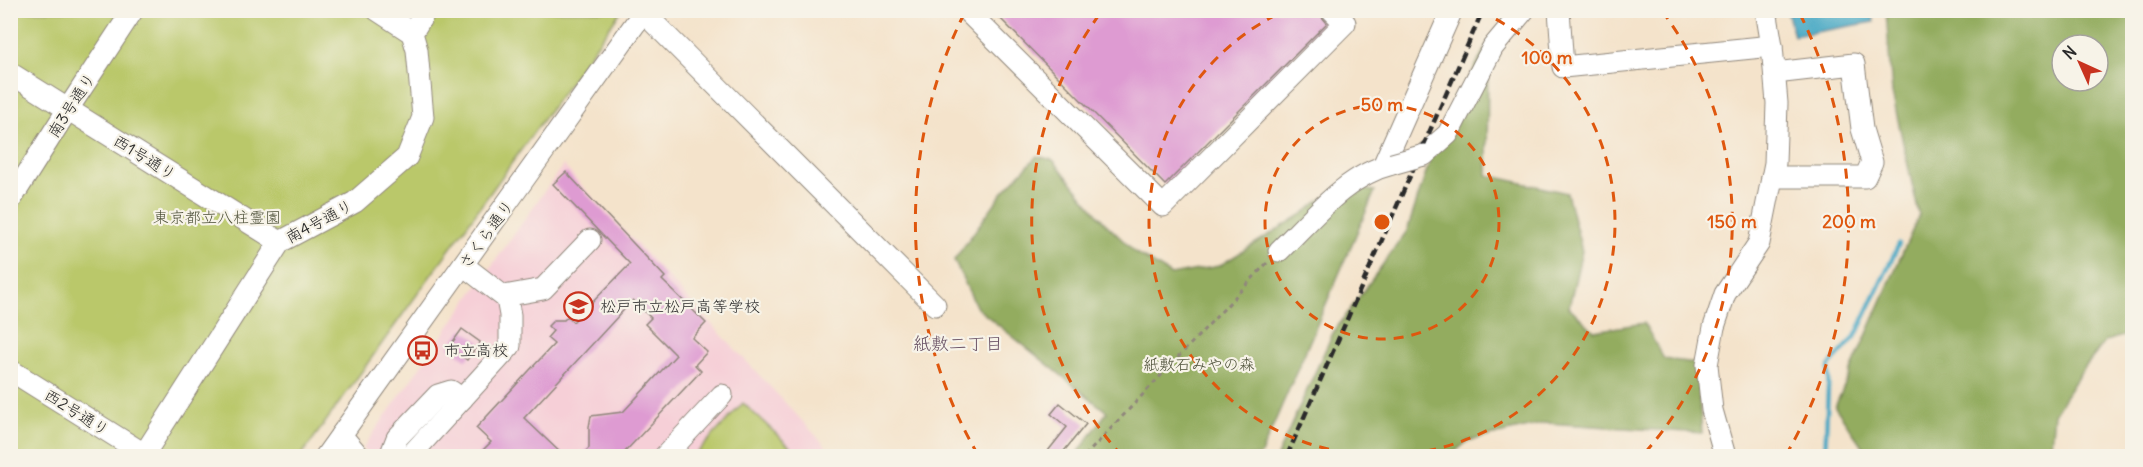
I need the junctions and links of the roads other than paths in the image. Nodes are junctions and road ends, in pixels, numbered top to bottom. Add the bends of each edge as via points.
1 (133, 10) edge
2 (377, 10) edge
3 (426, 10) edge
4 (966, 10) edge
5 (1332, 10) edge
6 (1452, 10) edge
7 (1524, 10) edge
8 (1558, 10) edge
9 (1766, 10) edge
10 (644, 12) edge
11 (412, 33) junction
12 (1772, 46) junction
13 (10, 73) edge
14 (1775, 73) junction
15 (68, 109) junction
16 (1387, 165) junction
17 (1772, 177) junction
18 (10, 201) edge
19 (590, 240) dead end
20 (280, 242) junction
21 (1279, 250) road end
22 (463, 266) junction
23 (504, 296) junction
24 (934, 305) dead end
25 (10, 370) edge
26 (722, 395) dead end
27 (462, 399) junction
28 (341, 435) junction
29 (143, 455) edge
30 (326, 456) edge
31 (359, 456) edge
32 (398, 456) edge
33 (410, 456) edge
34 (665, 456) edge
35 (1725, 456) edge

1 - 15 street, 南3号通り
2 - 11 street
3 - 11 street
4 - 5 street via 1163,206 1345,23
6 - 16 street
7 - 16 street, bridge via 1493,47 1449,134 1424,155
8 - 12 street via 1563,67
9 - 12 street
10 - 22 street, さくら通り
10 - 24 street
11 - 20 street, 南4号通り via 423,117 407,157 355,202
12 - 14 street
13 - 15 street, 西1号通り
14 - 17 street
14 - 17 street via 1854,64 1862,129 1872,162 1866,177
15 - 18 street, 南3号通り
15 - 20 street, 西1号通り
16 - 21 street via 1364,174
17 - 35 street via 1759,243 1725,294 1707,365 1712,410
19 - 23 street via 543,289
20 - 29 street, 南4号通り
22 - 23 street
22 - 28 street, さくら通り
23 - 27 street via 510,315 510,346
25 - 29 street, 西2号通り
26 - 34 street
27 - 32 street via 452,391 438,395 397,438 392,451
27 - 33 street
28 - 30 street, さくら通り
28 - 31 street

